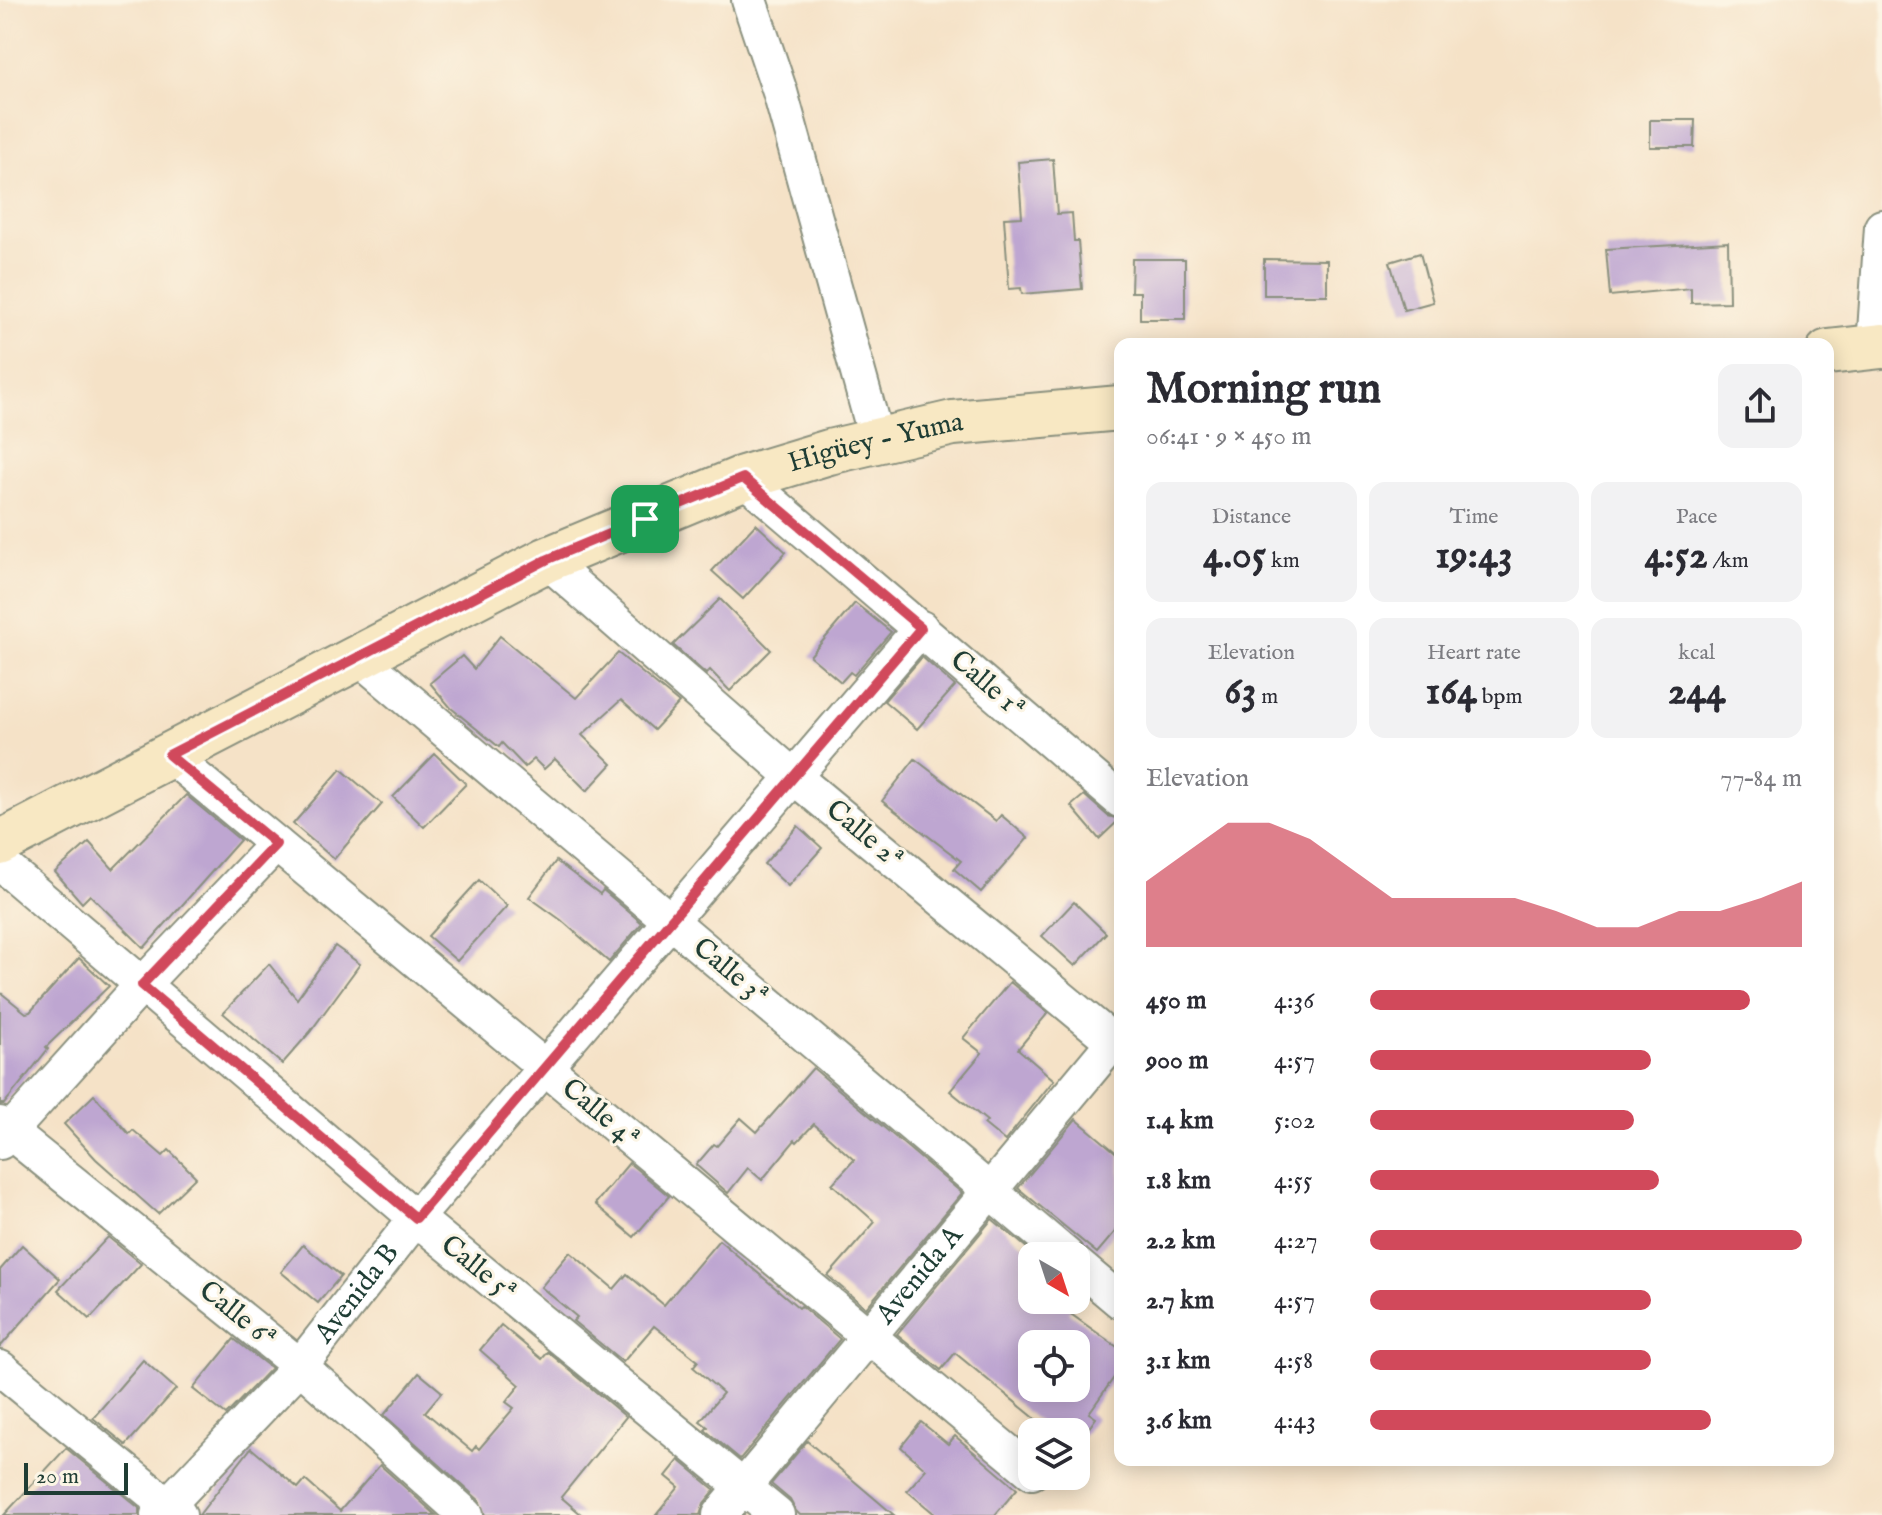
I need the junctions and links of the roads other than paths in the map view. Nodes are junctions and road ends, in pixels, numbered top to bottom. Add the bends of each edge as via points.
1 (749, 0) edge
2 (1882, 227) edge
3 (1878, 347) edge
4 (1834, 351) edge
5 (1114, 414) edge
6 (877, 441) junction
7 (743, 478) junction
8 (546, 560) junction
9 (921, 628) junction
10 (358, 657) junction
11 (169, 755) junction
12 (794, 777) junction
13 (1114, 795) edge
14 (0, 843) edge
15 (276, 844) junction
16 (0, 863) edge
17 (671, 922) junction
18 (142, 985) junction
19 (1114, 1036) edge
20 (1114, 1042) edge
21 (545, 1068) junction
22 (3, 1133) edge
23 (990, 1191) junction
24 (416, 1218) junction
25 (1050, 1242) edge
26 (1090, 1276) edge
27 (1114, 1296) edge
28 (868, 1336) junction
29 (300, 1366) junction
30 (0, 1368) edge
31 (1018, 1461) edge
32 (743, 1487) junction
33 (168, 1511) edge
34 (466, 1515) edge
35 (720, 1515) edge
36 (777, 1515) edge

1 - 6 street via 780,92
2 - 3 street
3 - 4 main road
5 - 6 main road, Higüey - Yuma via 953,423
6 - 7 main road, Higüey - Yuma
7 - 8 main road, Higüey - Yuma
7 - 9 street, Calle 1ª
8 - 10 main road, Higüey - Yuma
8 - 12 street, Calle 2ª
9 - 12 street, Avenida B
9 - 13 street, Calle 1ª
10 - 11 main road, Higüey - Yuma
10 - 17 street, Calle 3ª
11 - 14 main road, Higüey - Yuma
11 - 15 street, Calle 4ª
12 - 17 street, Avenida B
12 - 19 street, Calle 2ª
15 - 18 street
15 - 21 street, Calle 4ª
16 - 18 street, Calle 5ª
17 - 21 street, Avenida B
17 - 23 street, Calle 3ª
18 - 22 street
18 - 24 street, Calle 5ª
20 - 23 street, Avenida A
21 - 24 street, Avenida B
21 - 28 street, Calle 4ª
22 - 29 street, Calle 6ª
23 - 25 street, Calle 3ª
23 - 28 street, Avenida A
24 - 29 street, Avenida B
24 - 32 street, Calle 5ª
26 - 27 street
28 - 31 street, Calle 4ª
28 - 32 street, Avenida A
29 - 33 street, Avenida B
29 - 34 street, Calle 6ª
30 - 33 street
32 - 35 street, Avenida A
32 - 36 street, Calle 5ª

